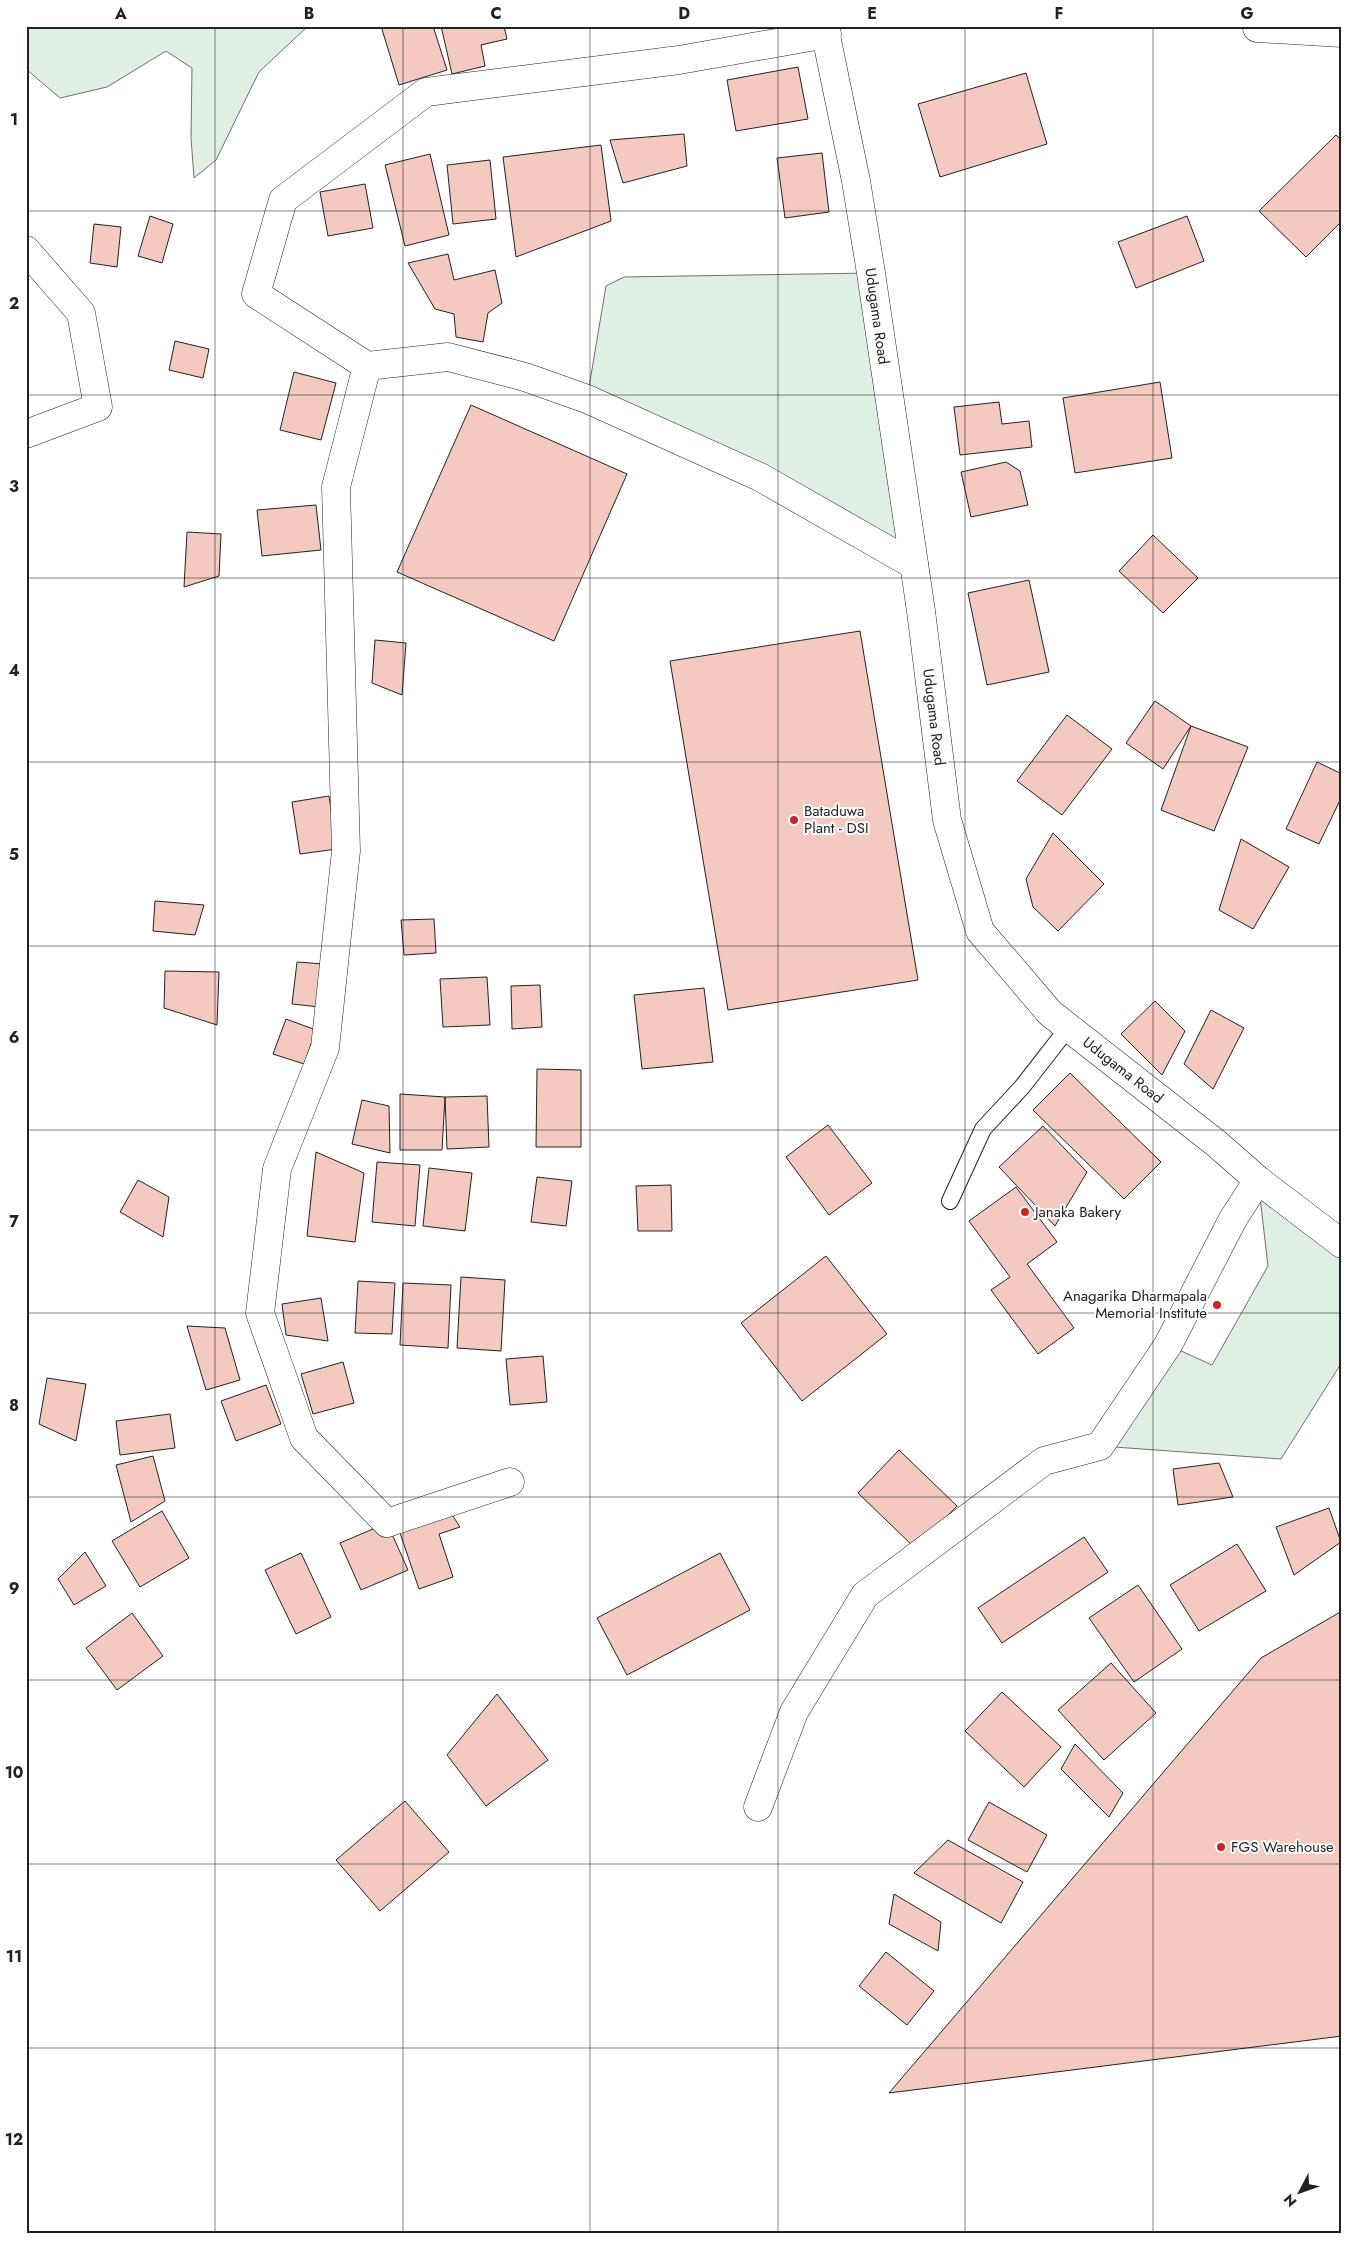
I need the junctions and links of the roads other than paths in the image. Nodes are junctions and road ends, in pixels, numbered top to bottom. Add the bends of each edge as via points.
1 (1257, 28) dead end
2 (825, 30) edge
3 (1342, 33) edge
4 (26, 250) edge
5 (368, 366) junction
6 (26, 434) edge
7 (914, 565) junction
8 (1068, 1028) junction
9 (1258, 1180) junction
10 (950, 1201) dead end
11 (1342, 1244) edge
12 (510, 1482) dead end
13 (758, 1807) dead end

1 - 3 street
2 - 5 street via 679,60 426,92 283,200 256,294
2 - 7 street, Udugama Road via 858,190
4 - 6 street via 81,313 98,406
5 - 7 street via 448,357 525,377 587,399 760,477
5 - 12 street via 336,487 346,850 325,1048 277,1169 260,1313 304,1438 387,1523
7 - 8 street, Udugama Road via 947,820 980,931 1050,1013
8 - 9 street, Udugama Road
8 - 10 lane via 1022,1087 983,1129
9 - 11 street, Udugama Road
9 - 13 street via 1233,1219 1168,1344 1100,1446 1044,1461 864,1595 794,1712

